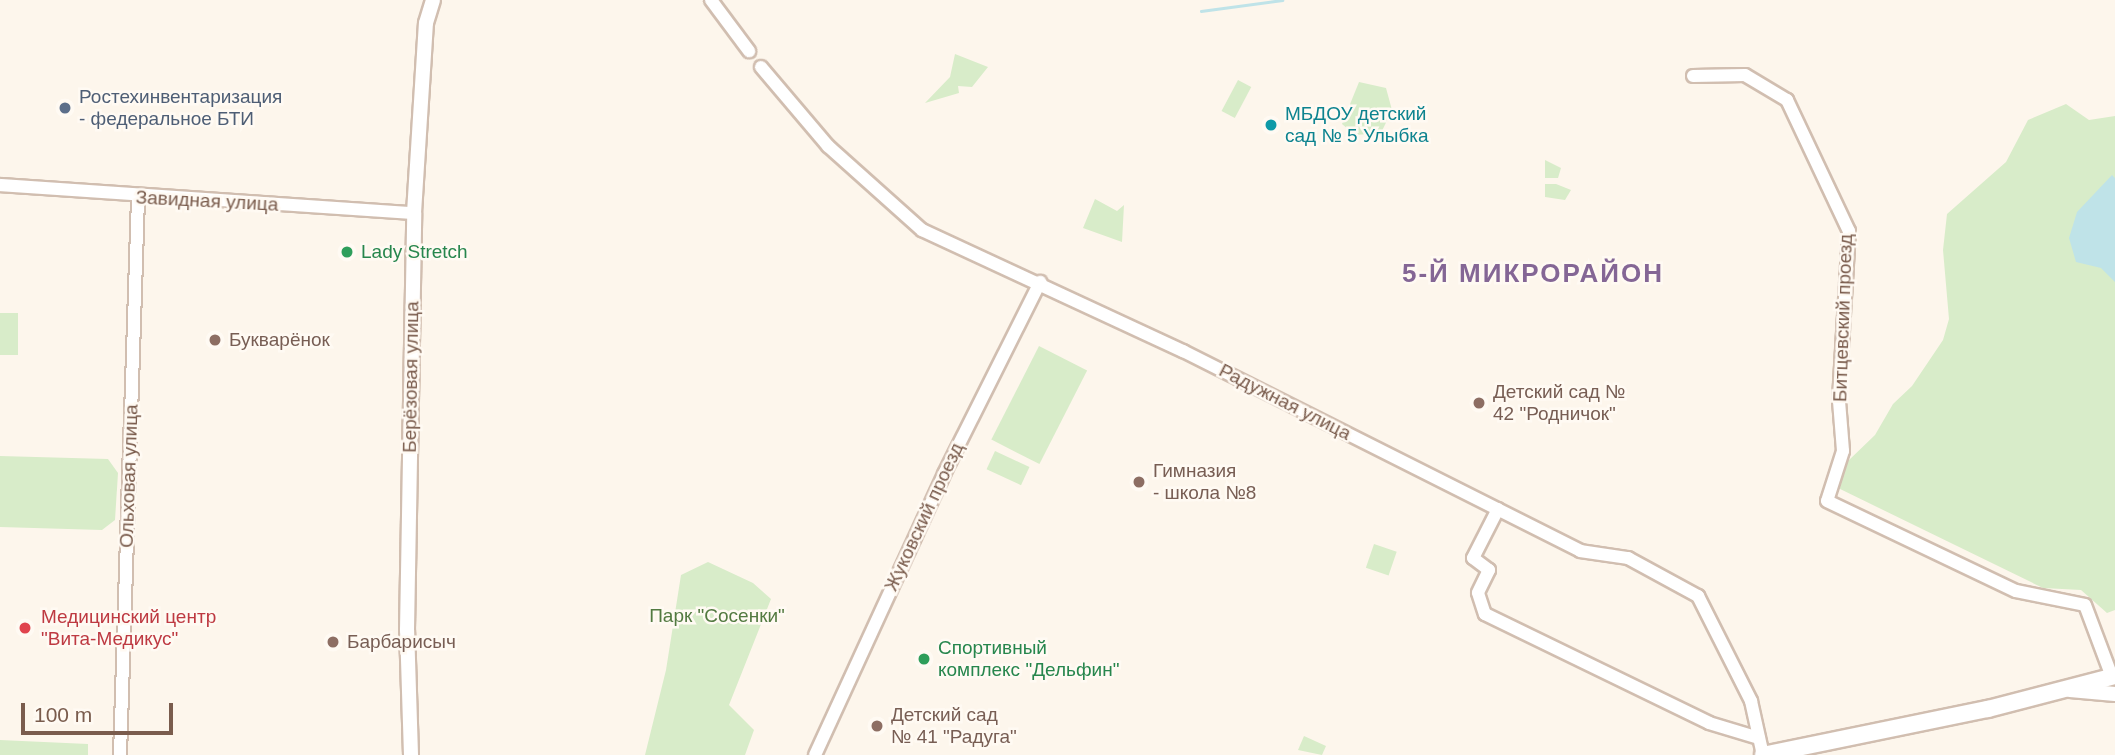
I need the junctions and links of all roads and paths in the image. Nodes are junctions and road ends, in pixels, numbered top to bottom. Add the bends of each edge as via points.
1 (433, 0) edge
2 (711, 0) edge
3 (749, 51) dead end
4 (761, 66) dead end
5 (1693, 76) dead end
6 (0, 185) edge
7 (138, 198) junction
8 (414, 213) junction
9 (1040, 282) junction
10 (1498, 509) junction
11 (2114, 684) edge
12 (1759, 738) junction
13 (121, 749) edge
14 (411, 755) edge
15 (815, 755) edge
16 (1763, 755) edge

1 - 8 street, Берёзовая улица via 426,23
2 - 3 street
4 - 9 street, Радужная улица via 828,146 922,230
5 - 11 street, Битцевский проезд via 1745,75 1787,100 1849,231 1839,401 1843,451 1827,501 2016,592 2085,605
6 - 7 street, Завидная улица
7 - 8 street, Завидная улица
7 - 13 street, Ольховая улица
8 - 14 street, Берёзовая улица via 407,630
9 - 10 street, Радужная улица
9 - 15 street, Жуковский проезд via 950,462
10 - 12 street, Радужная улица via 1580,551 1628,558 1698,596 1751,701
10 - 12 street via 1473,558 1489,570 1478,593 1486,614 1709,723
11 - 16 main road via 2062,690
12 - 16 street, Радужная улица

